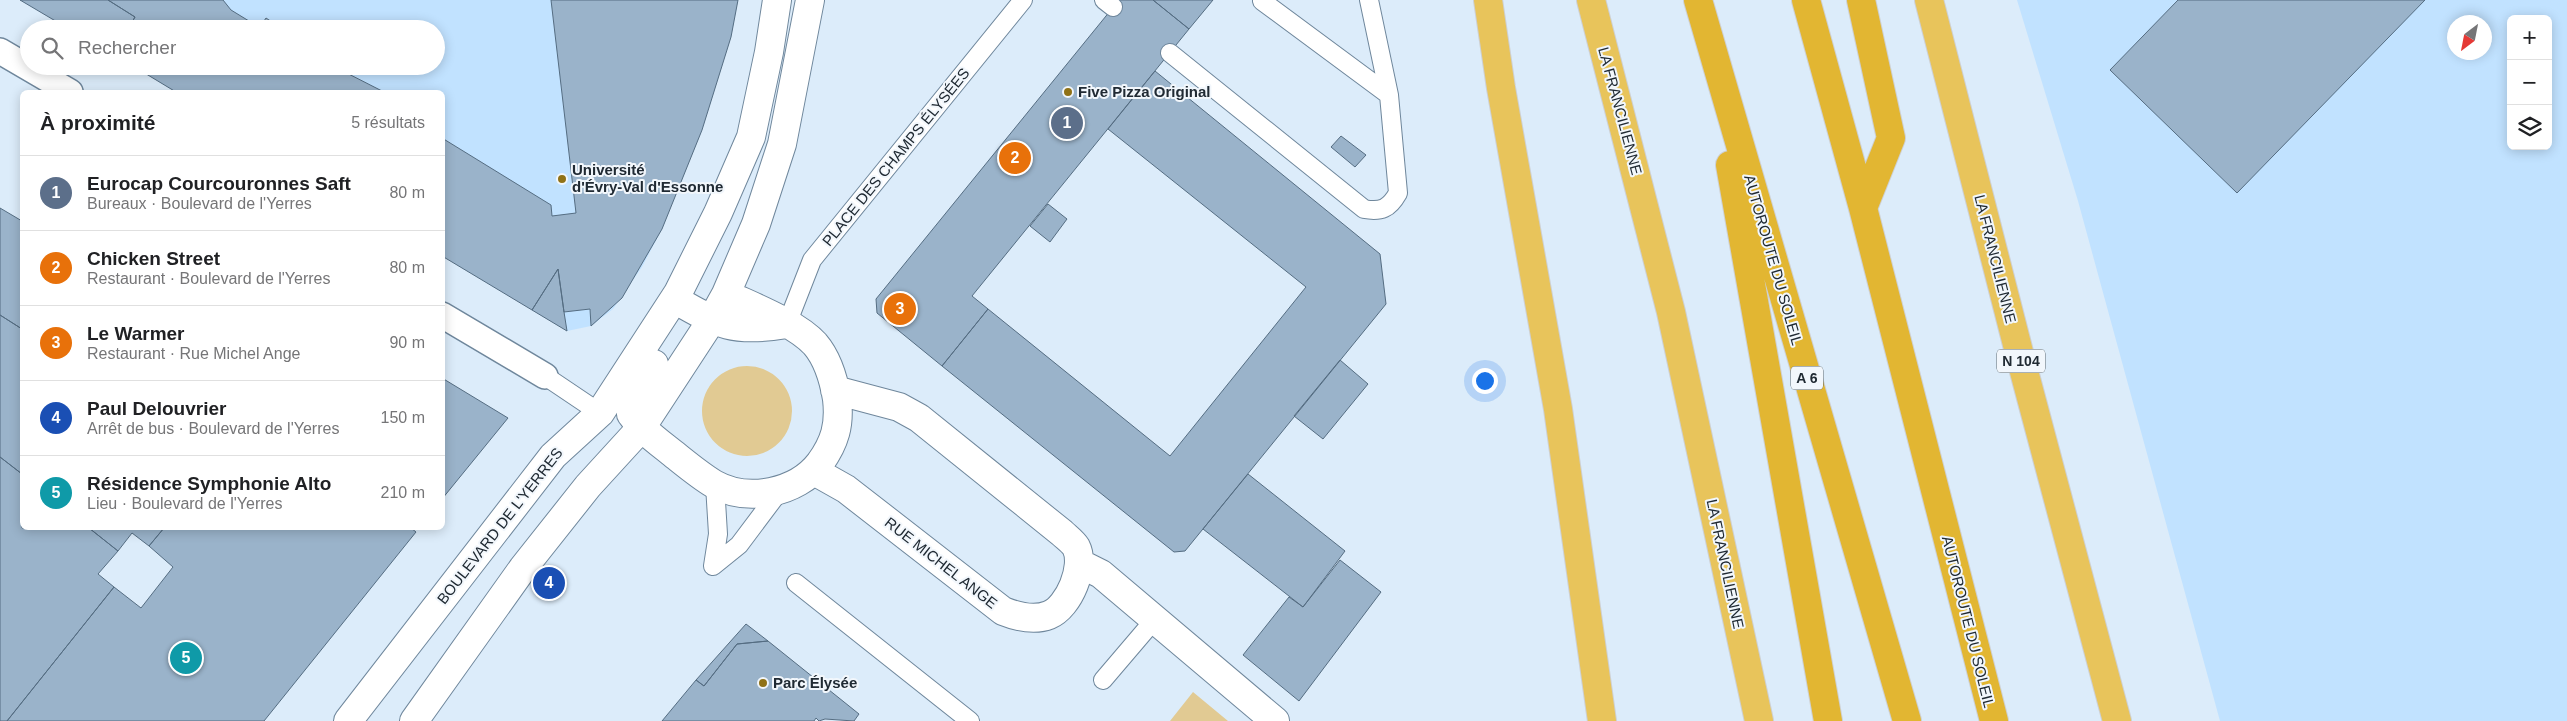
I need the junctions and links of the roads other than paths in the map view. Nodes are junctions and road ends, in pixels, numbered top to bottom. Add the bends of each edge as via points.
1 (778, 0) edge
2 (810, 0) edge
3 (1023, 0) edge
4 (1369, 0) edge
5 (1488, 0) edge
6 (1591, 0) edge
7 (1698, 0) edge
8 (1806, 0) edge
9 (1860, 0) edge
10 (1929, 0) edge
11 (1262, 1) edge
12 (1708, 35) junction
13 (0, 51) edge
14 (1170, 53) dead end
15 (20, 63) edge
16 (41, 75) edge
17 (67, 90) edge
18 (1389, 94) junction
19 (1863, 208) junction
20 (726, 294) junction
21 (692, 309) junction
22 (445, 317) edge
23 (787, 324) junction
24 (545, 376) joint
25 (835, 390) junction
26 (600, 414) junction
27 (641, 428) junction
28 (814, 471) junction
29 (715, 485) junction
30 (781, 489) junction
31 (1079, 563) junction
32 (796, 583) dead end
33 (1154, 619) junction
34 (1104, 680) dead end
35 (348, 721) edge
36 (414, 721) edge
37 (970, 721) edge
38 (1275, 721) edge
39 (1602, 721) edge
40 (1759, 721) edge
41 (1828, 721) edge
42 (1907, 721) edge
43 (1994, 721) edge
44 (2117, 721) edge

1 - 21 street via 769,52 765,142 735,222
2 - 20 street, BOULEVARD DE L'YERRES via 782,144 756,224
3 - 23 lane, PLACE DES CHAMPS ÉLYSÉES via 812,260
4 - 18 lane
5 - 39 highway via 1558,409
6 - 40 highway, LA FRANCILIENNE via 1671,312
7 - 12 highway, AUTOROUTE DU SOLEIL / A 6
8 - 19 highway, AUTOROUTE DU SOLEIL
9 - 19 highway via 1890,138
10 - 44 highway, LA FRANCILIENNE / N 104
11 - 18 lane
12 - 41 highway
12 - 42 highway, AUTOROUTE DU SOLEIL / A 6
13 - 15 street
14 - 18 lane via 1364,209 1378,212 1391,205 1398,193
16 - 17 street
19 - 43 highway, AUTOROUTE DU SOLEIL
20 - 21 street, BOULEVARD DE L'YERRES
20 - 23 street
21 - 23 street via 733,327 760,329
21 - 26 street, BOULEVARD DE L'YERRES
21 - 27 street, BOULEVARD DE L'YERRES
22 - 24 street
23 - 25 street via 815,344 834,380
24 - 26 lane
25 - 28 street via 839,414 833,445
25 - 31 street via 899,407 919,418 1062,533 1076,547
26 - 35 street, BOULEVARD DE L'YERRES via 553,456
27 - 29 street
27 - 36 street, BOULEVARD DE L'YERRES via 588,486 523,568
28 - 30 street via 795,485
28 - 31 street, RUE MICHEL ANGE via 846,489 1003,611 1017,616 1034,618 1050,614 1065,601 1076,583
29 - 30 street via 761,494
29 - 30 lane via 718,534 713,566 739,545
31 - 33 street via 1101,574
32 - 37 lane
33 - 34 lane
33 - 38 street

